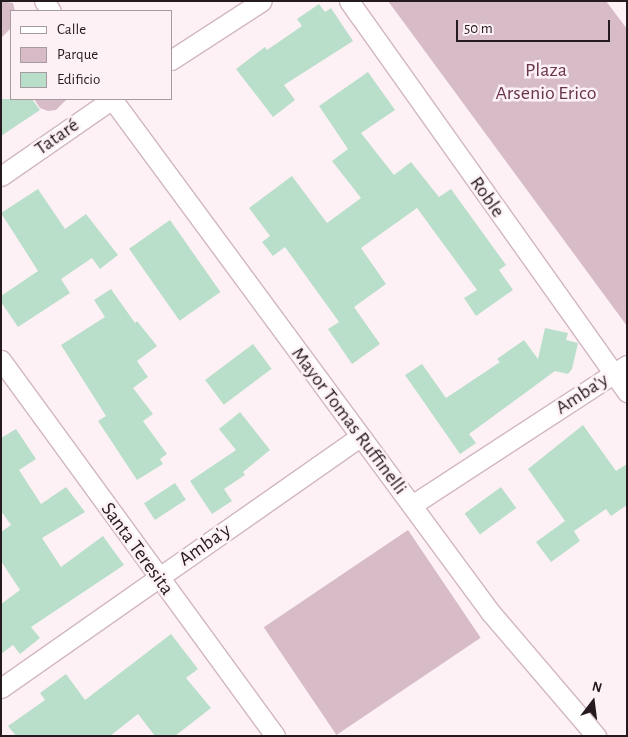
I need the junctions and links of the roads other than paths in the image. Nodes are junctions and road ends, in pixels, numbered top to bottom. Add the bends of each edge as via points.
1 (262, 1) edge
2 (349, 1) edge
3 (172, 59) edge
4 (111, 100) edge
5 (113, 100) edge
6 (1, 176) edge
7 (1, 360) edge
8 (620, 369) edge
9 (627, 392) edge
10 (359, 437) junction
11 (412, 505) junction
12 (158, 578) junction
13 (1, 688) edge
14 (275, 736) edge
15 (596, 736) edge

1 - 3 street
2 - 8 street, Roble
4 - 6 street, Tataré
5 - 10 street, Mayor Tomas Ruffinelli
7 - 12 street, Santa Teresita
8 - 9 street, Roble
8 - 11 street, Amba'y
10 - 11 street, Mayor Tomas Ruffinelli
10 - 12 street, Amba'y
11 - 15 street, Mayor Tomas Ruffinelli via 491,613
12 - 13 street, Amba'y
12 - 14 street, Santa Teresita

